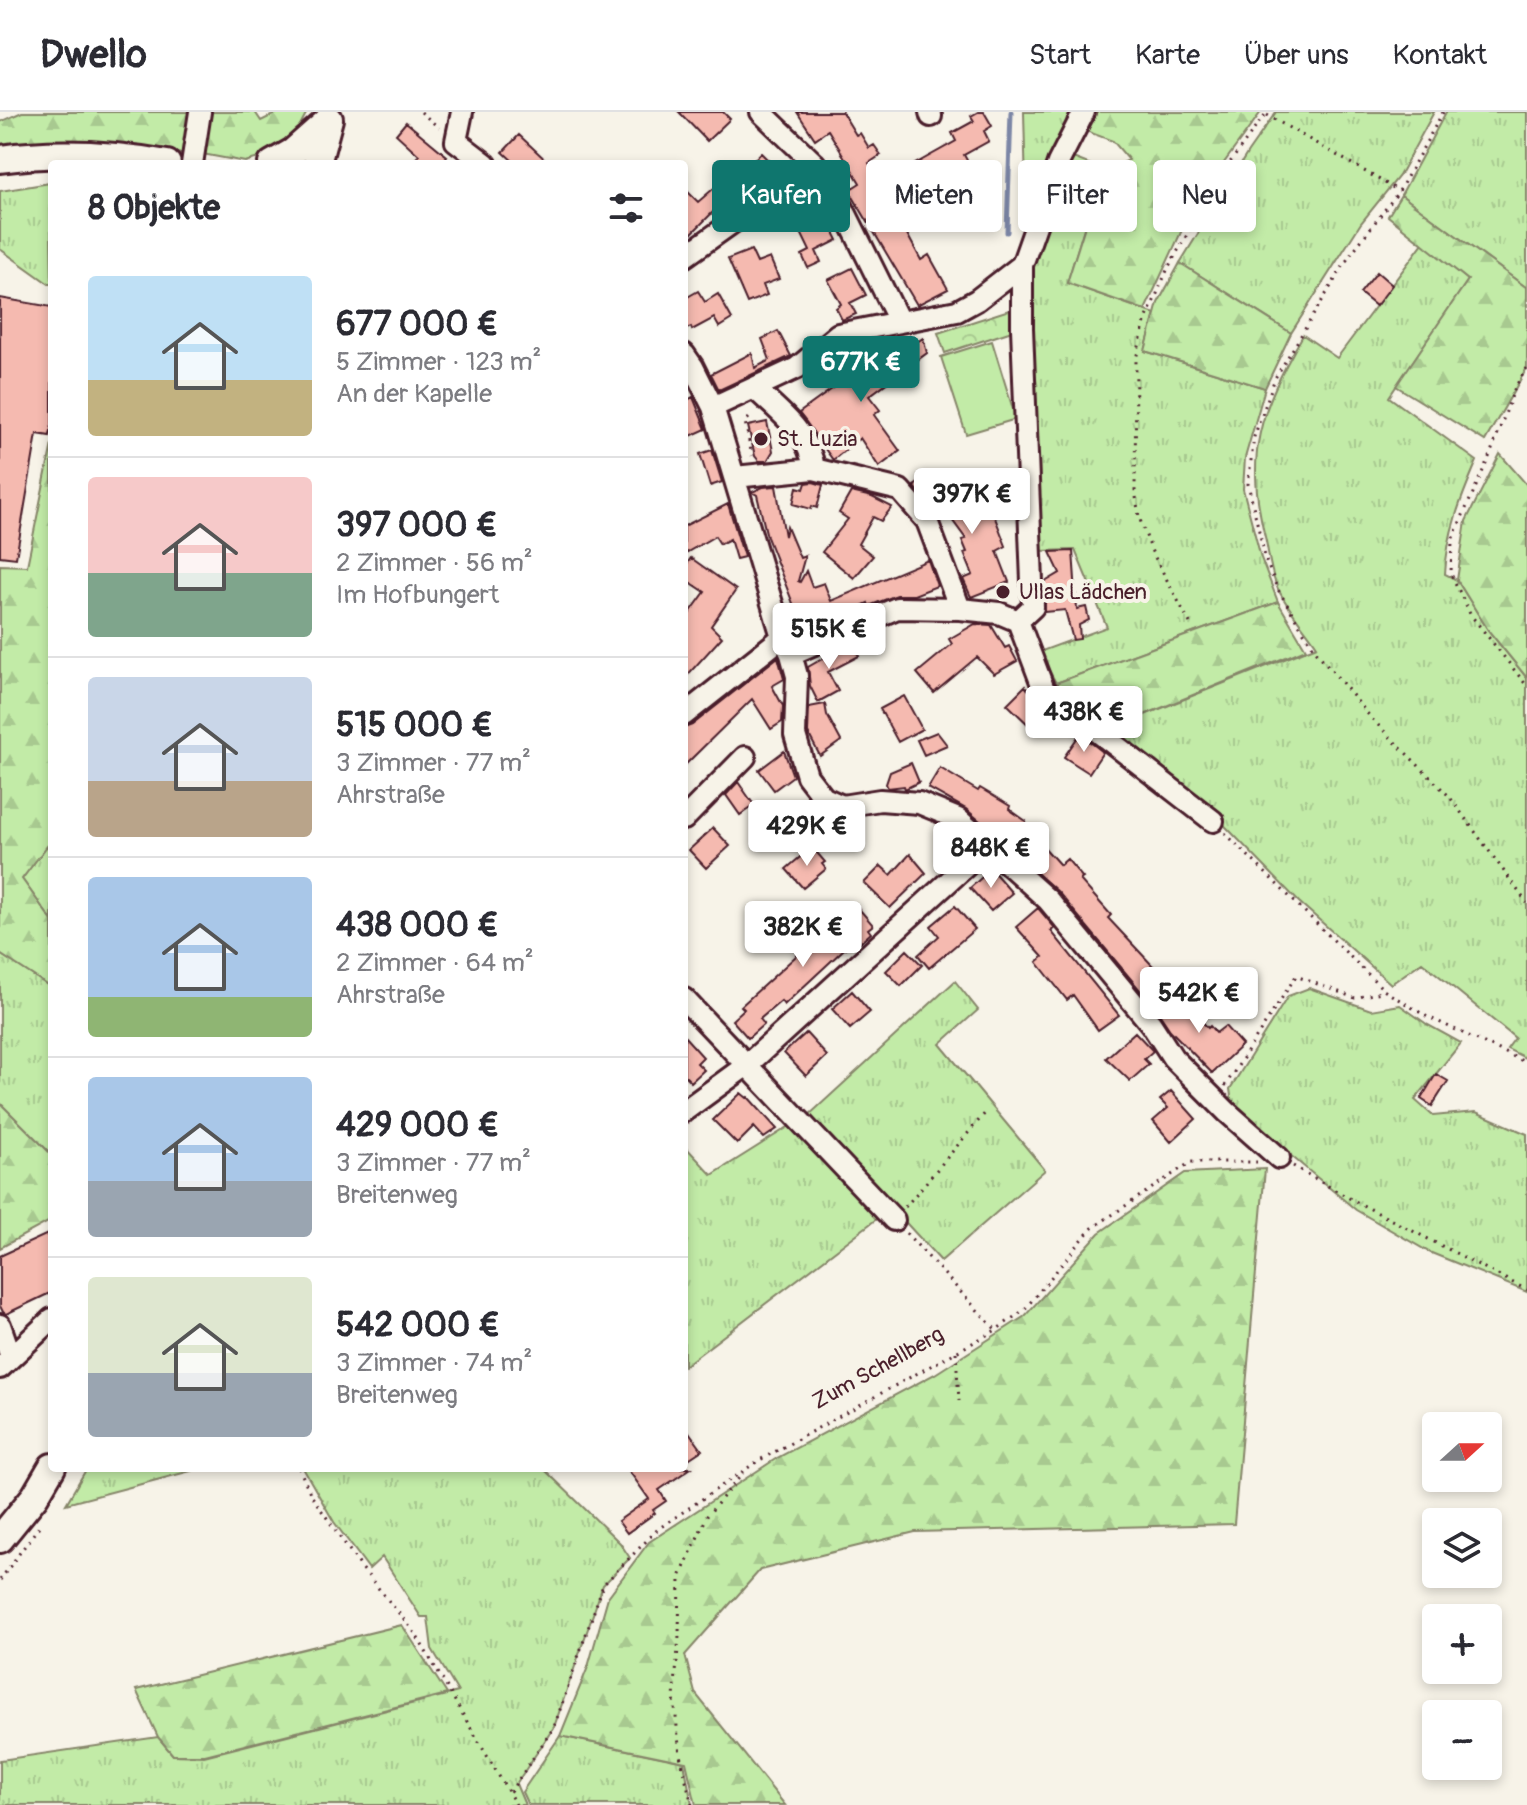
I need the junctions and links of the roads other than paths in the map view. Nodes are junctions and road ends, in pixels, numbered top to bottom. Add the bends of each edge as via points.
1 (200, 112) edge
2 (462, 112) edge
3 (761, 112) edge
4 (1084, 112) edge
5 (329, 116) edge
6 (0, 159) edge
7 (132, 160) edge
8 (193, 160) edge
9 (279, 160) edge
10 (318, 160) edge
11 (481, 160) edge
12 (811, 160) edge
13 (850, 222) edge
14 (719, 232) edge
15 (688, 254) edge
16 (1022, 265) junction
17 (896, 313) junction
18 (688, 360) edge
19 (755, 389) junction
20 (713, 407) junction
21 (814, 469) junction
22 (735, 477) junction
23 (960, 609) junction
24 (1018, 621) junction
25 (788, 647) junction
26 (688, 712) edge
27 (745, 757) dead end
28 (688, 815) edge
29 (1213, 821) road end
30 (988, 846) junction
31 (688, 1003) edge
32 (747, 1065) junction
33 (688, 1108) edge
34 (1279, 1158) road end
35 (894, 1220) road end
36 (48, 1323) edge
37 (0, 1325) edge
38 (6, 1362) edge
39 (49, 1472) edge
40 (0, 1539) edge

1 - 8 street
2 - 11 street via 456,141
3 - 12 street
4 - 16 street via 1058,163
5 - 9 main road
5 - 10 main road
6 - 7 main road via 72,153
13 - 17 street
14 - 15 street
16 - 17 street via 957,311
16 - 24 street via 1033,607
17 - 19 street via 838,334 797,368
18 - 20 street
19 - 20 street
19 - 21 street via 794,424 813,455
20 - 22 street
21 - 22 street
21 - 23 street via 900,490 927,521
22 - 25 street
23 - 24 street
23 - 25 street via 897,608
24 - 29 street via 1044,690
25 - 26 street via 775,643
25 - 30 street via 797,676 795,735 807,776 824,798 842,806 880,800 919,803 958,819
27 - 28 street
30 - 32 street
30 - 34 street via 1048,900 1173,1058
31 - 32 street
32 - 33 street
32 - 35 street
36 - 38 street
37 - 38 street
39 - 40 main road

